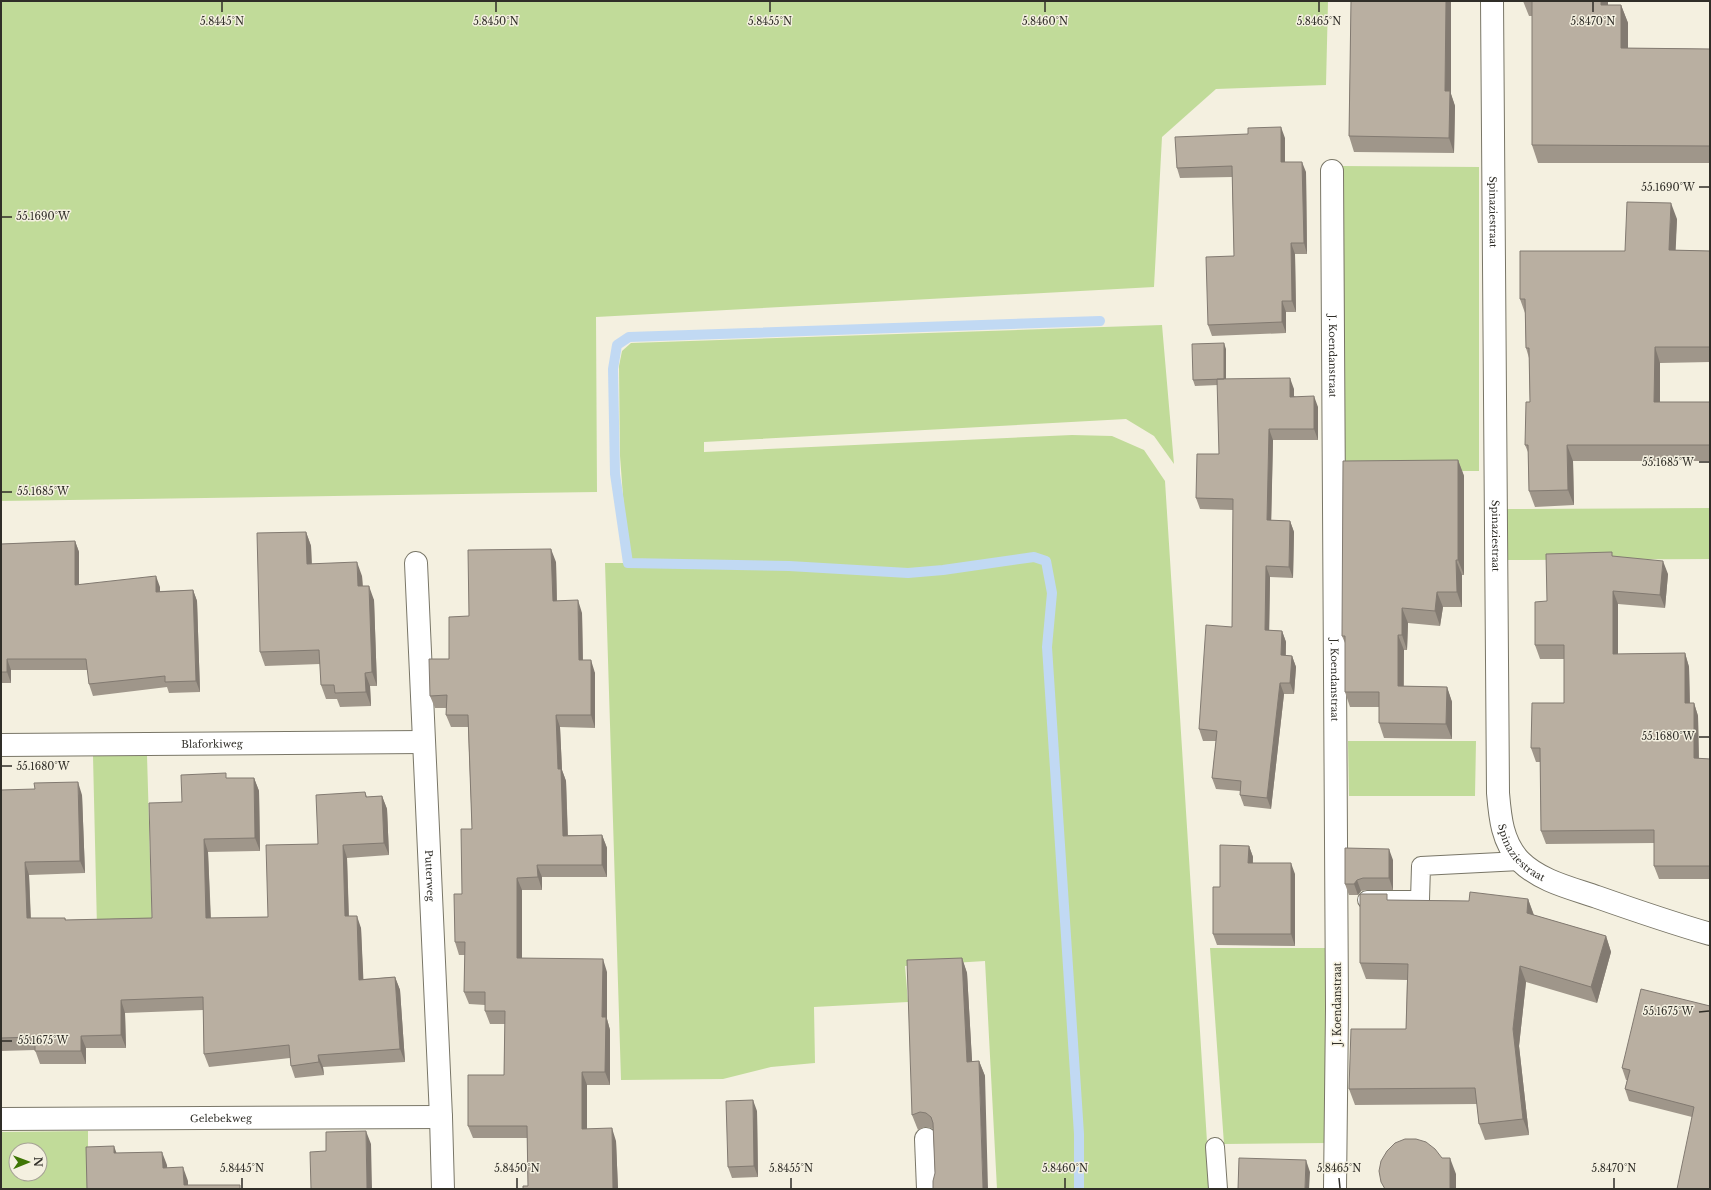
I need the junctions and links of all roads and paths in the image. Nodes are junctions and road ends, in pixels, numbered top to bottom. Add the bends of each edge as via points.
1 (1492, 1) edge
2 (1332, 171) dead end
3 (416, 562) dead end
4 (423, 742) junction
5 (1, 745) edge
6 (1520, 861) junction
7 (1367, 900) edge
8 (1710, 934) edge
9 (441, 1117) junction
10 (1, 1119) edge
11 (926, 1139) dead end
12 (1215, 1147) dead end
13 (443, 1189) edge
14 (928, 1189) edge
15 (1218, 1189) edge
16 (1335, 1189) edge

1 - 6 street, Spinaziestraat via 1498,792 1501,821 1509,844
2 - 16 street, J. Koendanstraat via 1337,969
3 - 4 street, Putterweg
4 - 5 street, Blaforkiweg
4 - 9 street, Putterweg
6 - 7 lane via 1421,866 1420,900
6 - 8 street, Spinaziestraat via 1546,879 1664,921
9 - 10 street, Gelebekweg
9 - 13 street, Putterweg
11 - 14 street
12 - 15 lane

